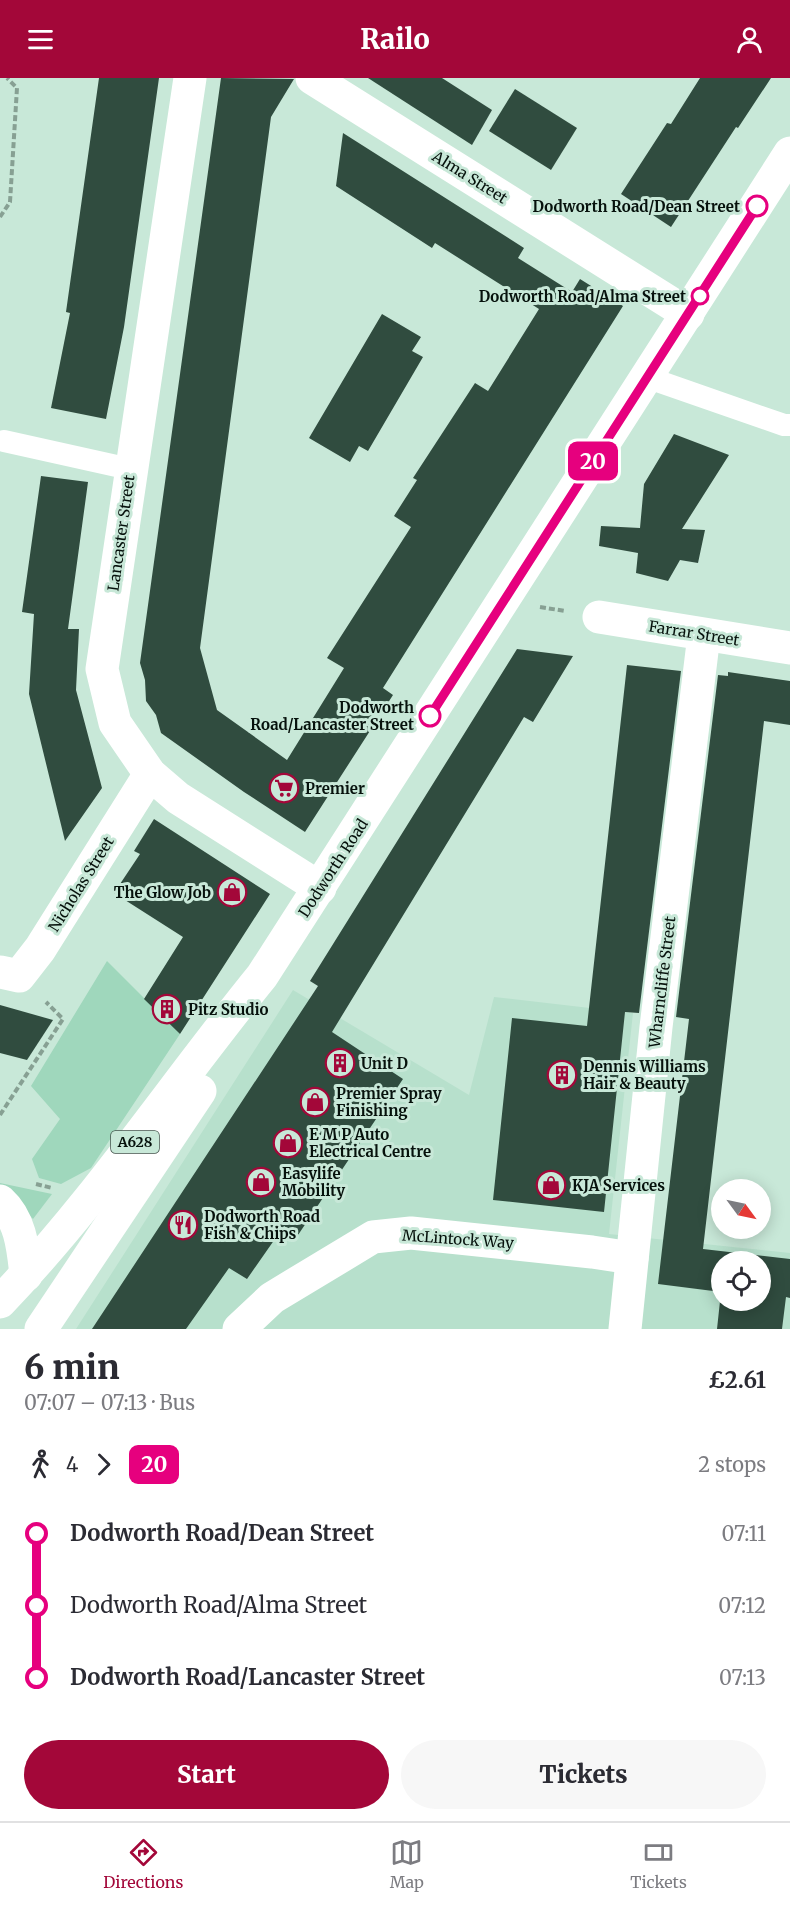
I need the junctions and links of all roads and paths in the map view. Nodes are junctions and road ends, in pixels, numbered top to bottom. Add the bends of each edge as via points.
1 (7, 78) edge
2 (190, 78) edge
3 (312, 78) edge
4 (787, 165) edge
5 (0, 217) edge
6 (688, 314) junction
7 (646, 377) junction
8 (790, 425) edge
9 (4, 441) dead end
10 (130, 469) junction
11 (504, 602) junction
12 (599, 617) joint
13 (704, 636) junction
14 (790, 648) edge
15 (150, 774) junction
16 (320, 888) junction
17 (10, 974) edge
18 (262, 975) junction
19 (0, 1115) edge
20 (34, 1183) dead end
21 (90, 1199) junction
22 (0, 1201) edge
23 (632, 1258) junction
24 (26, 1275) junction
25 (0, 1302) edge
26 (41, 1329) edge
27 (239, 1329) edge
28 (625, 1329) edge

1 - 5 path via 17,88 10,202
2 - 10 main road, Lancaster Street
3 - 6 main road, Alma Street
4 - 6 main road, Dodworth Road / A628
6 - 7 main road, Dodworth Road / A628
7 - 8 lane
7 - 11 main road, Dodworth Road / A628
9 - 10 lane
10 - 15 main road, Lancaster Street via 102,669 115,723
11 - 12 path
11 - 16 main road, Dodworth Road / A628
12 - 13 main road, Farrar Street
13 - 14 main road, Farrar Street
13 - 23 main road, Wharncliffe Street
15 - 16 main road, Lancaster Street via 186,804
15 - 17 main road, Nicholas Street via 40,949
16 - 18 main road, Dodworth Road / A628
17 - 19 path via 63,1019
18 - 21 main road, Dodworth Road / A628
18 - 26 main road, Dodworth Road / A628 via 226,1050
20 - 21 path
21 - 24 main road, Dodworth Road / A628
22 - 24 main road via 17,1225
23 - 27 main road, McLintock Way via 411,1233 374,1237 272,1298
23 - 28 main road, Wharncliffe Street
24 - 25 main road, Dodworth Road / A628

